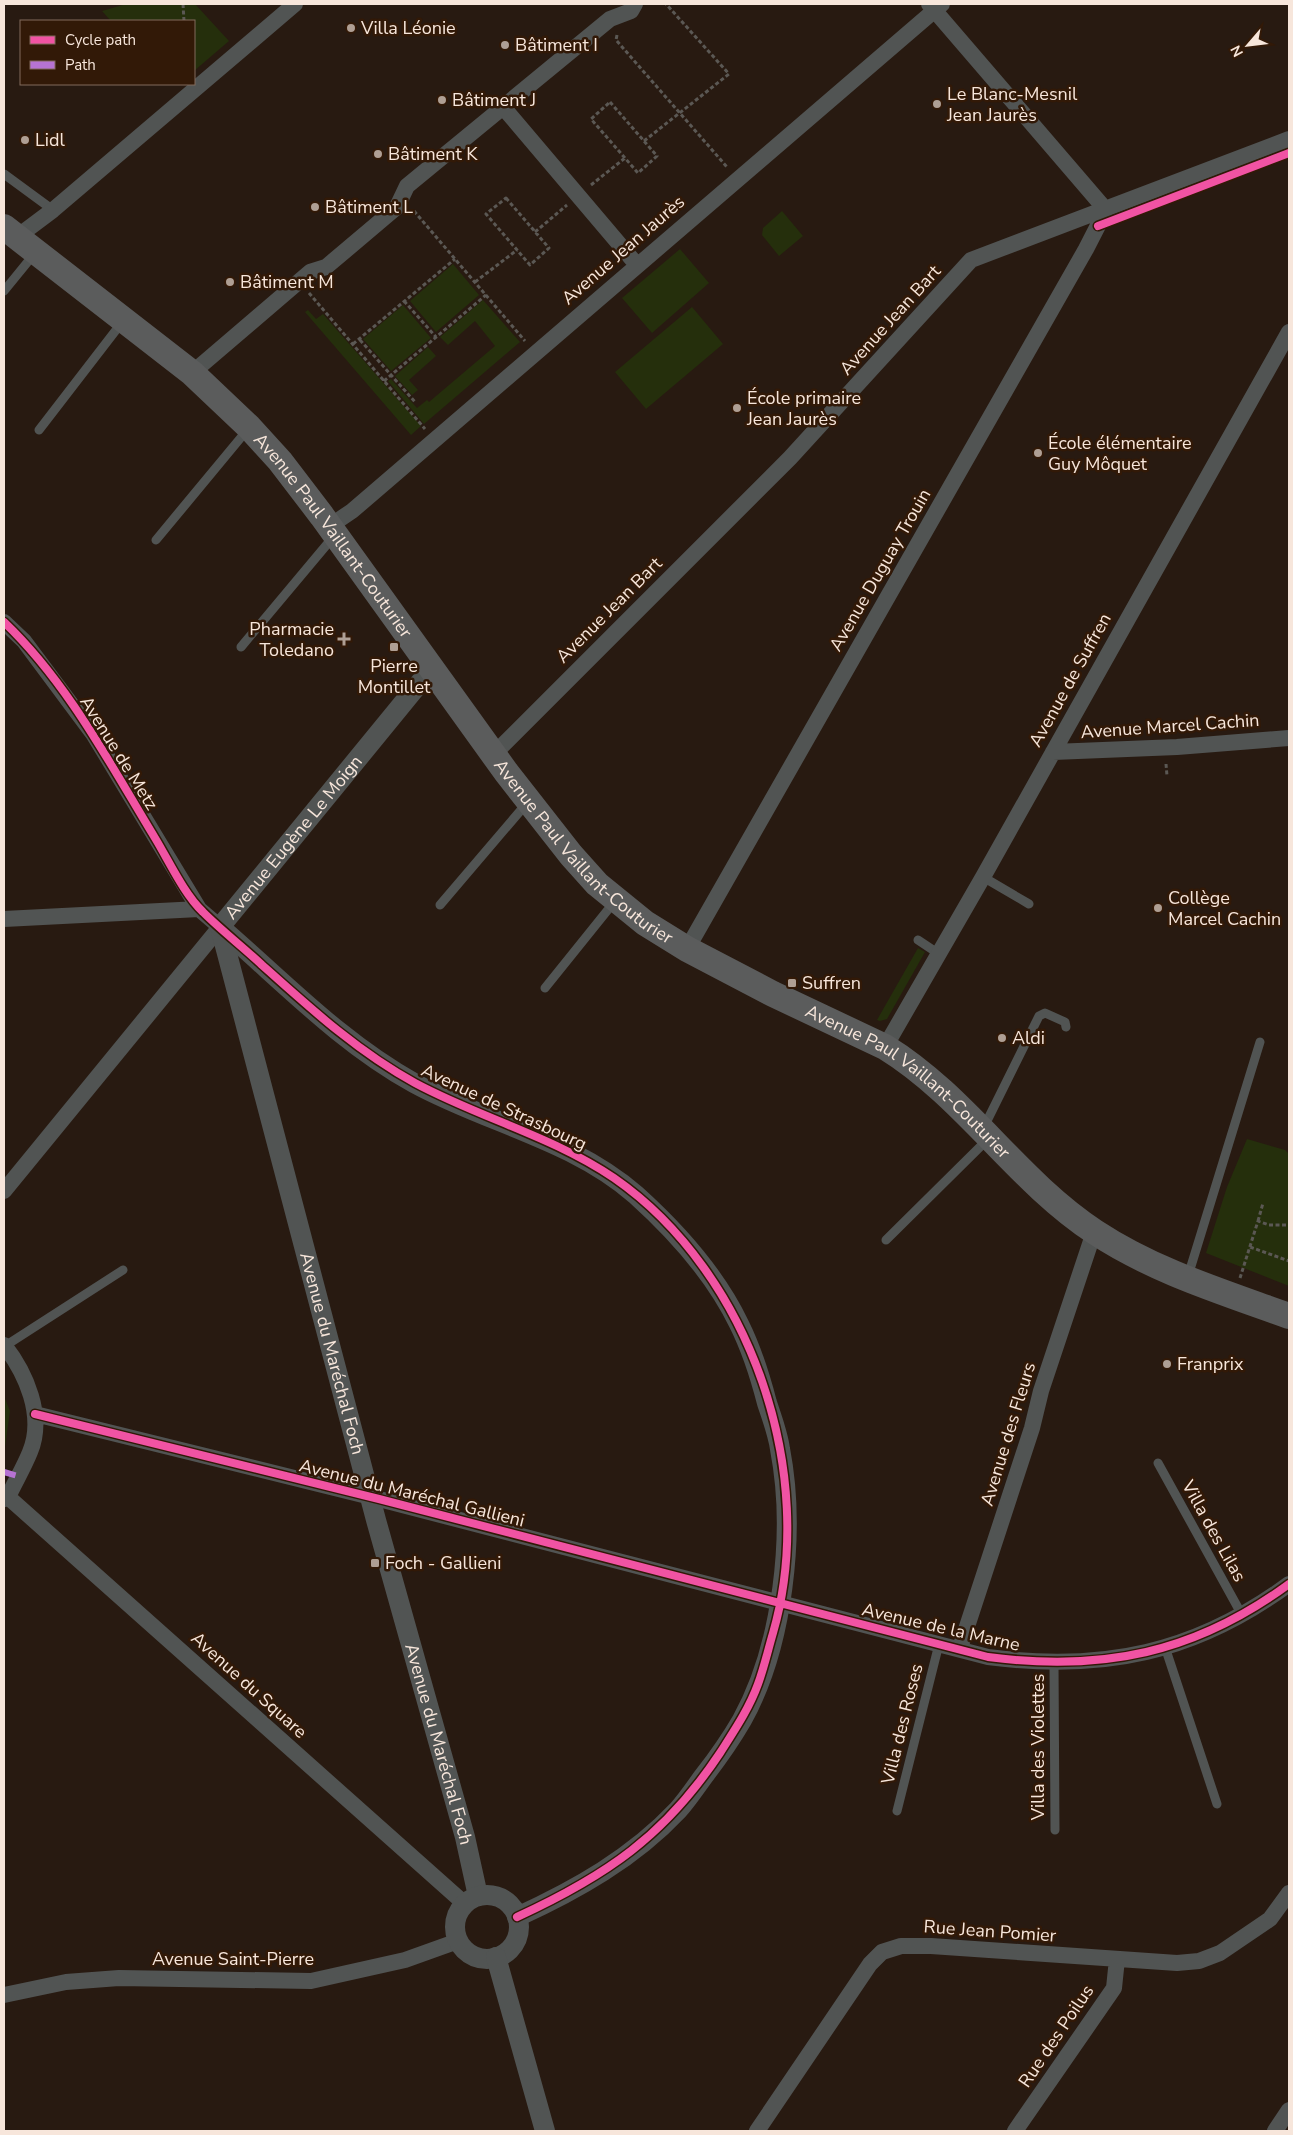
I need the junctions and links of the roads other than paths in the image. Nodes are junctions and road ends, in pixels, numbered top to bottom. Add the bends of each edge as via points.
1 (294, 4) edge
2 (636, 4) edge
3 (935, 6) edge
4 (503, 107) junction
5 (1289, 139) edge
6 (4, 174) edge
7 (52, 210) junction
8 (1106, 210) junction
9 (19, 238) edge
10 (637, 265) junction
11 (4, 291) edge
12 (124, 319) junction
13 (1289, 332) edge
14 (192, 372) junction
15 (249, 428) junction
16 (39, 430) dead end
17 (333, 530) junction
18 (156, 540) dead end
19 (4, 622) edge
20 (242, 647) dead end
21 (431, 669) junction
22 (1289, 738) edge
23 (1053, 752) junction
24 (494, 754) junction
25 (528, 801) junction
26 (983, 877) junction
27 (616, 900) junction
28 (1028, 904) dead end
29 (440, 905) dead end
30 (199, 908) junction
31 (4, 919) edge
32 (220, 927) junction
33 (918, 940) dead end
34 (687, 948) junction
35 (939, 954) junction
36 (253, 957) junction
37 (230, 970) junction
38 (545, 988) dead end
39 (1066, 1027) dead end
40 (1260, 1042) dead end
41 (885, 1047) junction
42 (986, 1134) junction
43 (4, 1191) edge
44 (1094, 1232) junction
45 (886, 1240) dead end
46 (124, 1270) dead end
47 (1187, 1279) junction
48 (1289, 1316) edge
49 (4, 1345) edge
50 (36, 1414) junction
51 (1158, 1463) dead end
52 (6, 1498) edge
53 (370, 1498) junction
54 (1289, 1584) edge
55 (780, 1604) junction
56 (1242, 1615) junction
57 (939, 1644) junction
58 (960, 1648) junction
59 (1165, 1648) junction
60 (1054, 1663) junction
61 (1216, 1804) dead end
62 (897, 1812) dead end
63 (1055, 1830) dead end
64 (1289, 1893) edge
65 (471, 1900) junction
66 (517, 1917) junction
67 (458, 1941) junction
68 (496, 1957) junction
69 (1117, 1960) junction
70 (4, 1995) edge
71 (1289, 2110) edge
72 (545, 2131) edge
73 (757, 2131) edge
74 (1015, 2131) edge
75 (1275, 2131) edge

1 - 7 street
2 - 4 street via 631,11 610,18
3 - 8 street
3 - 10 street, Avenue Jean Jaurès
4 - 10 street
4 - 14 street via 407,186 397,207 326,267 310,272
5 - 8 street, Avenue Jean Bart
6 - 7 lane
7 - 9 street
8 - 24 street, Avenue Jean Bart via 971,260 790,458
8 - 34 street, Avenue Duguay Trouin
9 - 11 lane
9 - 12 main road, Avenue Paul Vaillant-Couturier
10 - 17 street, Avenue Jean Jaurès
12 - 14 main road, Avenue Paul Vaillant-Couturier
12 - 16 lane
13 - 23 street, Avenue de Suffren
14 - 15 main road, Avenue Paul Vaillant-Couturier
15 - 17 main road, Avenue Paul Vaillant-Couturier via 280,461
15 - 18 lane
17 - 20 lane
17 - 21 main road, Avenue Paul Vaillant-Couturier
19 - 30 street, Avenue de Metz via 24,642 94,735
21 - 24 main road, Avenue Paul Vaillant-Couturier
21 - 32 street, Avenue Eugène Le Moign
22 - 23 street, Avenue Marcel Cachin
23 - 26 street, Avenue de Suffren
24 - 25 main road, Avenue Paul Vaillant-Couturier
25 - 27 main road, Avenue Paul Vaillant-Couturier via 571,855
25 - 29 lane
26 - 28 lane
26 - 35 street, Avenue de Suffren
27 - 34 main road, Avenue Paul Vaillant-Couturier via 645,923
27 - 38 lane
30 - 31 street
30 - 32 street, Avenue de Metz
32 - 36 street, Avenue de Strasbourg
32 - 37 street, Avenue du Maréchal Foch
32 - 43 street, Avenue Eugène Le Moign
33 - 35 lane
34 - 41 main road, Avenue Paul Vaillant-Couturier via 773,994
35 - 41 street, Avenue de Suffren
36 - 37 street
36 - 55 street, Avenue de Strasbourg via 317,1015 360,1048 414,1082 566,1150 614,1179 678,1236 705,1268 738,1322 755,1361 780,1449 787,1541
37 - 53 street, Avenue du Maréchal Foch
39 - 42 lane via 1065,1022 1045,1013 1039,1016
40 - 47 lane
41 - 42 main road, Avenue Paul Vaillant-Couturier via 940,1087
42 - 44 main road, Avenue Paul Vaillant-Couturier via 1028,1176
42 - 45 lane
44 - 47 main road, Avenue Paul Vaillant-Couturier
44 - 58 street, Avenue des Fleurs
46 - 49 lane
47 - 48 main road, Avenue Paul Vaillant-Couturier
49 - 50 street via 28,1384
50 - 52 street via 31,1450
50 - 53 street, Avenue du Maréchal Gallieni
51 - 56 lane, Villa des Lilas
52 - 65 street, Avenue du Square
53 - 55 street, Avenue du Maréchal Gallieni
53 - 65 street, Avenue du Maréchal Foch via 465,1837
54 - 56 street, Avenue de la Marne
55 - 57 street, Avenue de la Marne
55 - 66 street, Avenue de Strasbourg via 758,1686 742,1720 678,1810 633,1851 593,1879
56 - 59 street, Avenue de la Marne
57 - 58 street, Avenue de la Marne
57 - 62 lane, Villa des Roses
58 - 60 street, Avenue de la Marne via 988,1657
59 - 60 street, Avenue de la Marne via 1128,1657
59 - 61 lane
60 - 63 lane, Villa des Violettes
64 - 69 street, Rue Jean Pomier via 1270,1919 1211,1958 1177,1963
65 - 66 street via 498,1896 505,1900
65 - 67 street via 460,1910 455,1924
66 - 68 street via 519,1927 514,1944
67 - 68 street via 477,1957
67 - 70 street, Avenue Saint-Pierre via 405,1960 311,1981 119,1978 66,1982
68 - 72 street
69 - 73 street, Rue Jean Pomier via 931,1946 891,1948 882,1952 870,1964
69 - 74 street, Rue des Poilus via 1114,1988
71 - 75 street

